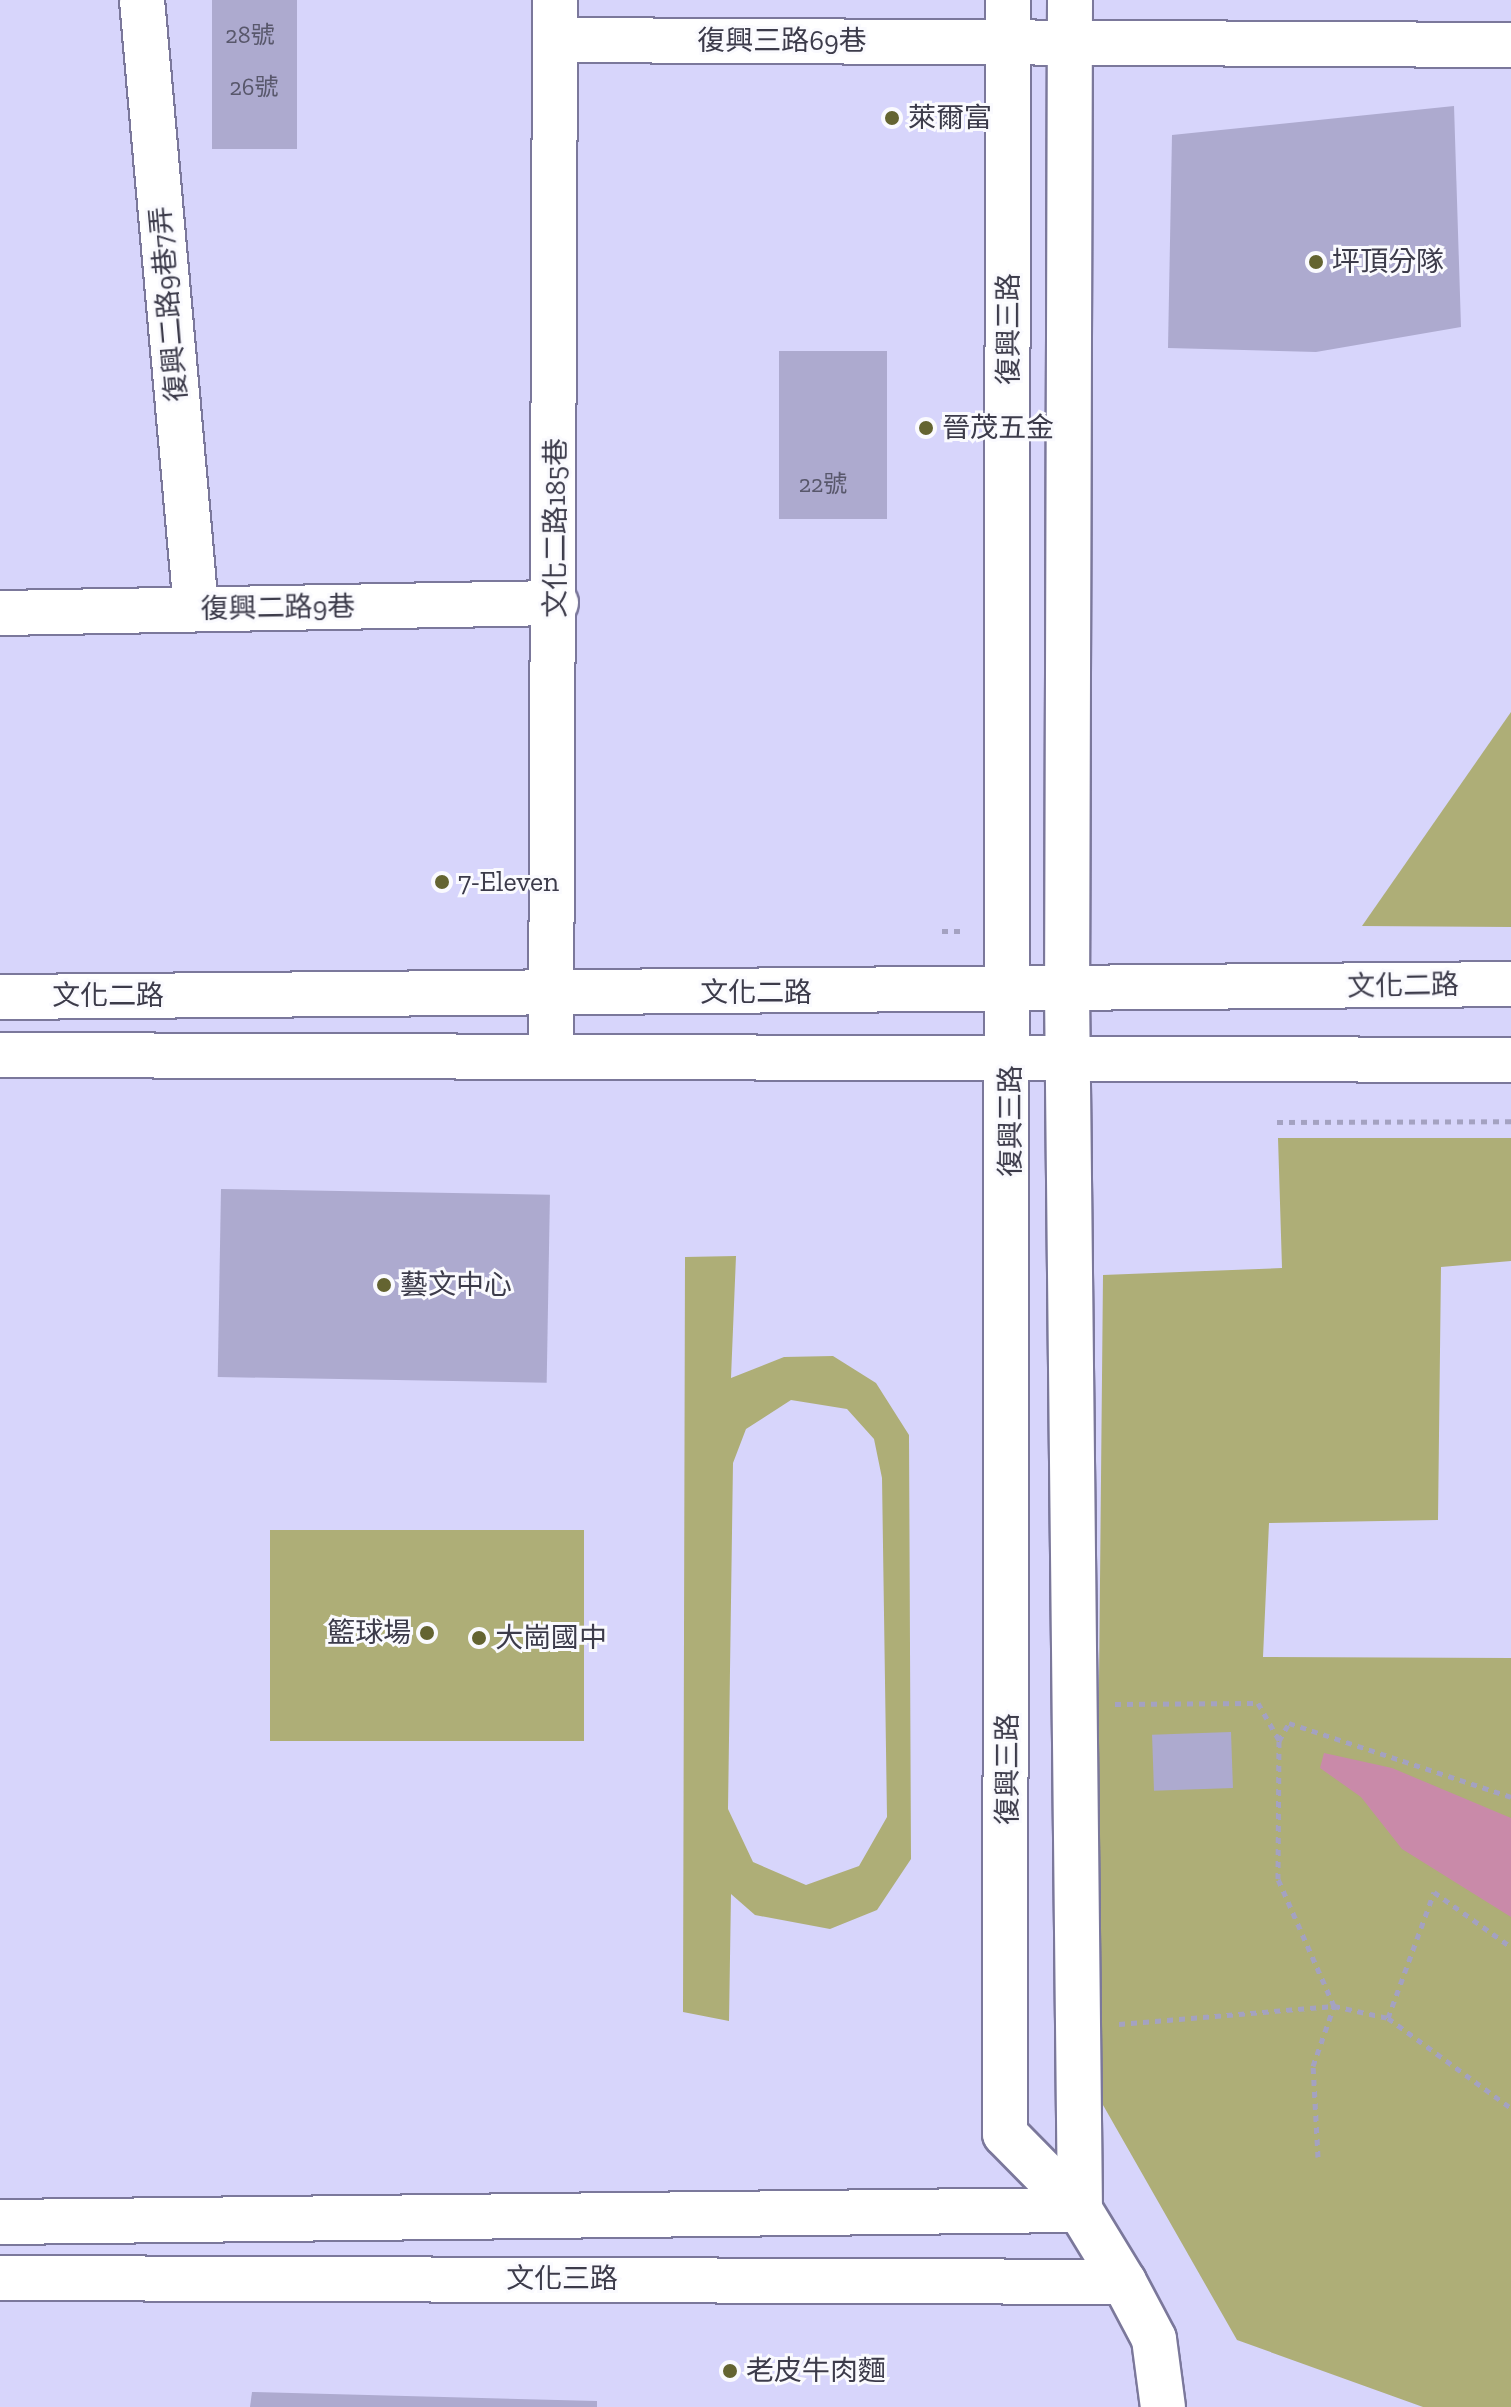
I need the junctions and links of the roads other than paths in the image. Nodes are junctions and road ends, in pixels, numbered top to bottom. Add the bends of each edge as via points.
1 (142, 0) edge
2 (1070, 0) edge
3 (555, 20) edge
4 (1008, 21) edge
5 (1069, 43) junction
6 (1511, 45) edge
7 (556, 603) junction
8 (196, 609) junction
9 (0, 613) edge
10 (1511, 984) edge
11 (1067, 991) junction
12 (1011, 992) junction
13 (553, 994) junction
14 (0, 997) edge
15 (0, 1055) edge
16 (551, 1057) junction
17 (1511, 1060) edge
18 (1069, 1062) junction
19 (1011, 1063) junction
20 (1080, 2210) junction
21 (0, 2222) edge
22 (0, 2278) edge
23 (1124, 2282) junction
24 (1163, 2407) edge

1 - 8 street, 復興二路9巷7弄
2 - 5 street, 復興三路
3 - 4 street, 復興三路69巷
3 - 7 street, 文化二路185巷
4 - 5 street, 復興三路69巷
4 - 12 street, 復興三路
5 - 6 street, 復興三路69巷
5 - 11 street, 復興三路
7 - 8 street, 復興二路9巷
7 - 13 street, 文化二路185巷
8 - 9 street, 復興二路9巷
10 - 11 street, 文化二路
11 - 12 street, 文化二路
11 - 18 street, 復興三路
12 - 13 street, 文化二路
12 - 19 street, 復興三路
13 - 14 street, 文化二路
13 - 16 street, 文化二路185巷
15 - 16 street
16 - 19 street
17 - 18 street
18 - 19 street
18 - 20 street, 復興三路
19 - 20 street, 復興三路 via 1005,2134
20 - 21 street
20 - 23 street, 復興三路
22 - 23 street, 文化三路
23 - 24 street, 復興三路 via 1154,2339

